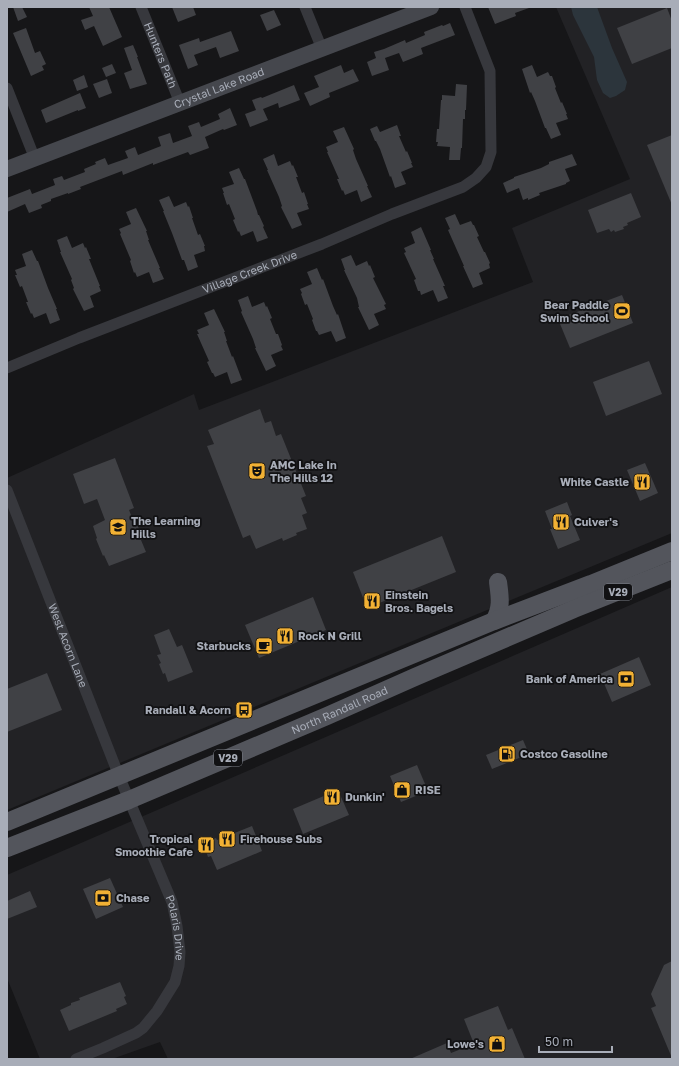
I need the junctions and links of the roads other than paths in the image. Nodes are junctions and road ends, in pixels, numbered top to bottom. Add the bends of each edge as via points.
1 (141, 7) edge
2 (305, 7) edge
3 (431, 7) edge
4 (465, 7) edge
5 (322, 49) junction
6 (7, 88) edge
7 (180, 103) junction
8 (34, 159) junction
9 (7, 169) edge
10 (7, 368) edge
11 (7, 490) edge
12 (672, 551) edge
13 (672, 570) edge
14 (498, 582) dead end
15 (494, 621) junction
16 (119, 776) junction
17 (129, 800) junction
18 (7, 822) edge
19 (7, 848) edge
20 (76, 1059) edge

1 - 7 street, Hunters Path
2 - 5 street
3 - 5 street, Crystal Lake Road
4 - 10 street, Village Creek Drive via 490,71 490,152 486,167 476,178 463,187
5 - 7 street, Crystal Lake Road
6 - 8 street
7 - 8 street, Crystal Lake Road
8 - 9 street, Crystal Lake Road
11 - 16 street, West Acorn Lane
12 - 15 main road, North Randall Road / V29
13 - 17 main road, North Randall Road / V29 via 574,609
14 - 15 main road via 500,600
15 - 16 main road, North Randall Road / V29
16 - 17 street, West Acorn Lane
16 - 18 main road, North Randall Road / V29
17 - 19 main road, North Randall Road / V29
17 - 20 street, Polaris Drive via 172,902 178,926 180,952 176,982 157,1012 143,1028

